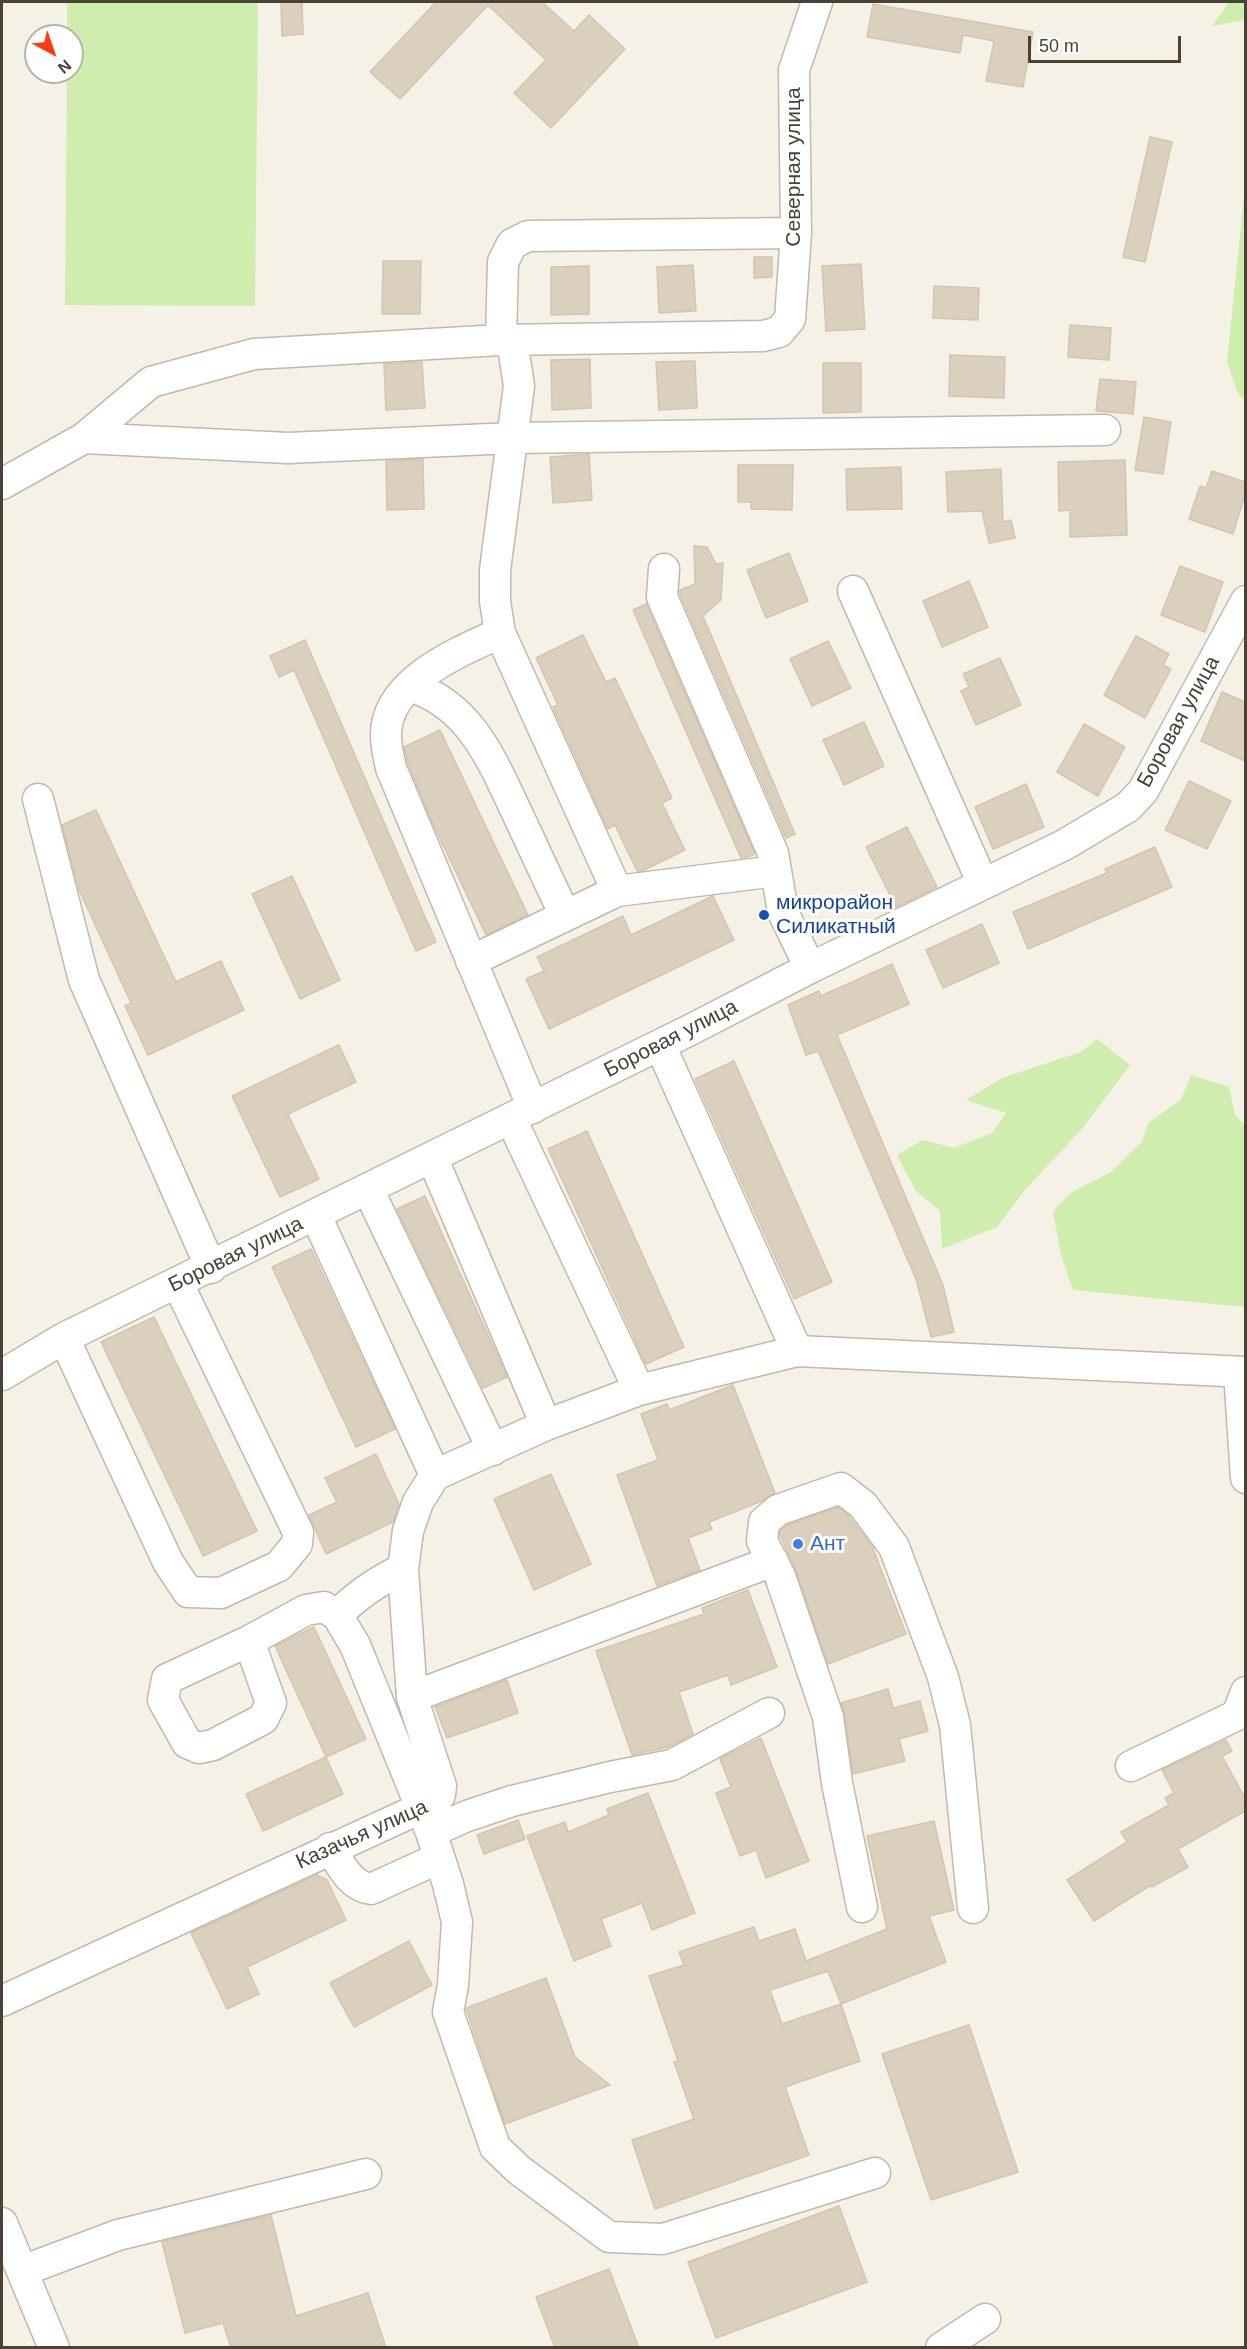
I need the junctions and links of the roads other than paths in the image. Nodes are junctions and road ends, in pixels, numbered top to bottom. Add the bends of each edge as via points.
1 (817, 2) edge
2 (796, 233) junction
3 (506, 340) junction
4 (1105, 430) dead end
5 (84, 438) junction
6 (513, 438) junction
7 (2, 484) edge
8 (664, 569) dead end
9 (853, 591) dead end
10 (1245, 602) edge
11 (500, 633) junction
12 (410, 686) junction
13 (38, 800) dead end
14 (776, 870) junction
15 (983, 885) junction
16 (617, 891) junction
17 (565, 915) junction
18 (471, 961) junction
19 (810, 968) junction
20 (660, 1045) junction
21 (522, 1114) junction
22 (432, 1157) junction
23 (368, 1189) junction
24 (316, 1216) junction
25 (211, 1268) junction
26 (178, 1284) junction
27 (64, 1338) junction
28 (797, 1351) junction
29 (1242, 1372) edge
30 (2, 1375) edge
31 (639, 1390) junction
32 (546, 1425) junction
33 (493, 1450) junction
34 (435, 1475) junction
35 (1245, 1478) edge
36 (772, 1561) junction
37 (403, 1569) junction
38 (337, 1615) junction
39 (249, 1641) dead end
40 (1245, 1692) edge
41 (412, 1697) junction
42 (769, 1713) dead end
43 (1131, 1766) dead end
44 (430, 1833) junction
45 (330, 1848) junction
46 (862, 1907) dead end
47 (973, 1908) dead end
48 (2, 2001) edge
49 (875, 2173) dead end
50 (366, 2174) dead end
51 (2, 2223) edge
52 (22, 2271) junction
53 (985, 2319) dead end
54 (54, 2348) edge
55 (941, 2348) edge

1 - 2 street, Северная улица via 794,70
2 - 3 street, Северная улица via 790,319 779,332 763,336
2 - 3 street via 528,236 512,244 502,261
3 - 5 street via 254,354 151,382
3 - 6 street via 519,386
4 - 6 street
5 - 6 street via 288,448
5 - 7 street
6 - 11 street via 495,570
8 - 14 street via 663,597 773,853
9 - 15 street
10 - 15 street, Боровая улица via 1143,791 1128,807 1064,845
11 - 12 street via 446,658
11 - 16 street
12 - 17 street via 447,705 485,747
12 - 18 street via 390,717 386,735 391,768
13 - 25 street via 84,980
14 - 16 street
14 - 19 street via 783,912
15 - 19 street, Боровая улица
16 - 17 street
17 - 18 street
18 - 21 street
19 - 20 street, Боровая улица
20 - 21 street, Боровая улица
20 - 28 street
21 - 22 street, Боровая улица
21 - 31 street
22 - 23 street, Боровая улица
22 - 32 street
23 - 24 street, Боровая улица
23 - 33 street
24 - 25 street, Боровая улица
24 - 34 street
25 - 26 street, Боровая улица
26 - 27 street, Боровая улица
26 - 27 street via 298,1532 297,1544 279,1566 221,1593 188,1592 168,1562
27 - 30 street, Боровая улица
28 - 29 street
28 - 31 street
29 - 35 street
31 - 32 street
32 - 33 street
33 - 34 street
34 - 37 street, Казачья улица via 418,1502 408,1531
36 - 41 street
36 - 46 street via 828,1717
36 - 47 street via 762,1541 764,1522 778,1510 841,1488 864,1504 894,1547 943,1677 956,1725
37 - 38 street via 357,1595
37 - 41 street, Казачья улица
38 - 39 street via 324,1607 306,1610
38 - 44 street via 355,1645
40 - 43 street via 1237,1715
41 - 44 street, Казачья улица via 441,1786
42 - 44 street via 672,1766 512,1802
44 - 45 street, Казачья улица
44 - 45 street via 371,1889 360,1888 351,1880
44 - 49 street via 457,1922 448,2012 495,2147 519,2170 609,2237 663,2239
45 - 48 street, Казачья улица
50 - 52 street via 118,2235
51 - 52 street
52 - 54 street
53 - 55 street

